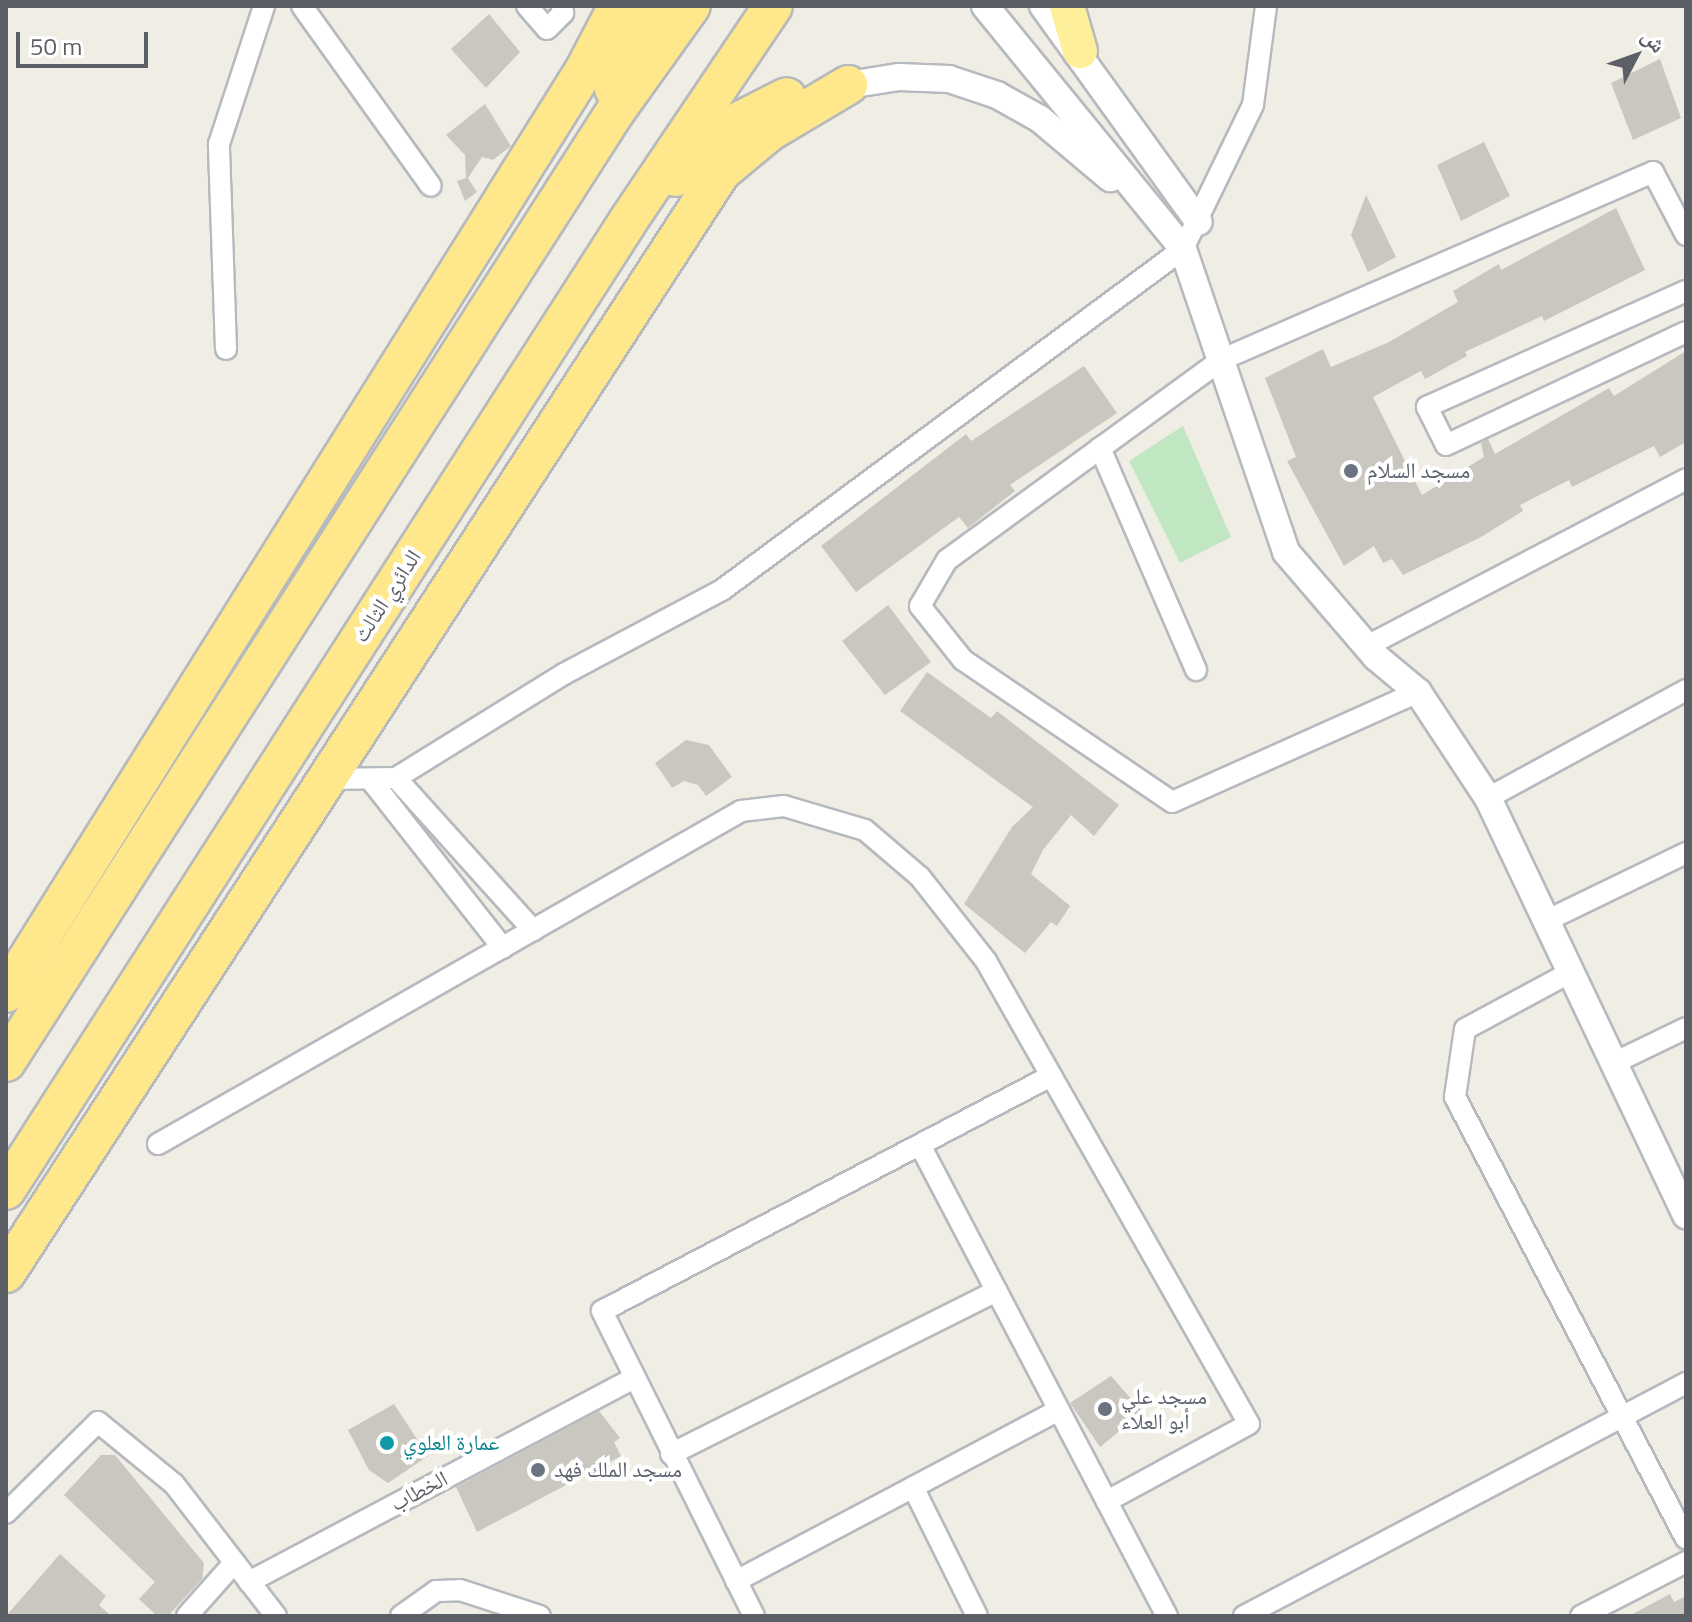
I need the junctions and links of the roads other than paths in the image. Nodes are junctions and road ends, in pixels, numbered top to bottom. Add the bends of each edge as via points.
1 (264, 6) edge
2 (302, 6) edge
3 (527, 6) edge
4 (562, 6) edge
5 (618, 6) edge
6 (647, 6) edge
7 (691, 6) edge
8 (773, 6) edge
9 (985, 6) edge
10 (1043, 6) edge
11 (1067, 6) edge
12 (1266, 6) edge
13 (1080, 51) junction
14 (848, 85) junction
15 (583, 162) junction
16 (431, 186) dead end
17 (628, 221) junction
18 (1199, 222) junction
19 (1166, 229) junction
20 (1686, 235) edge
21 (1183, 249) junction
22 (1686, 291) edge
23 (1686, 332) edge
24 (226, 349) dead end
25 (1223, 359) junction
26 (1100, 448) junction
27 (393, 460) junction
28 (1686, 479) edge
29 (259, 582) junction
30 (1367, 646) junction
31 (1196, 670) dead end
32 (1686, 690) edge
33 (1418, 692) junction
34 (396, 778) junction
35 (325, 779) junction
36 (370, 779) junction
37 (1488, 798) junction
38 (1686, 853) edge
39 (1546, 921) junction
40 (533, 930) junction
41 (503, 948) junction
42 (1571, 972) junction
43 (6, 993) edge
44 (1686, 1028) edge
45 (6, 1062) edge
46 (1614, 1063) junction
47 (1051, 1076) junction
48 (41, 1136) junction
49 (158, 1144) dead end
50 (920, 1145) junction
51 (6, 1190) edge
52 (1684, 1206) edge
53 (6, 1231) edge
54 (6, 1273) edge
55 (997, 1291) junction
56 (632, 1379) junction
57 (1686, 1383) edge
58 (1059, 1410) junction
59 (1623, 1417) junction
60 (671, 1454) junction
61 (913, 1487) junction
62 (1107, 1501) junction
63 (6, 1513) edge
64 (1686, 1538) edge
65 (1686, 1562) edge
66 (234, 1563) junction
67 (736, 1581) junction
68 (249, 1582) junction
69 (1609, 1610) edge
70 (187, 1616) edge
71 (276, 1616) edge
72 (401, 1616) edge
73 (540, 1616) edge
74 (754, 1616) edge
75 (977, 1616) edge
76 (1167, 1616) edge
77 (1244, 1616) edge
78 (1581, 1616) edge

1 - 24 street via 219,144
2 - 16 street
3 - 4 street via 547,29 563,13
5 - 29 highway via 584,71
6 - 15 highway
7 - 15 highway
8 - 17 highway, الدائري الثالث
9 - 19 street
10 - 13 street
11 - 13 highway
12 - 18 street via 1253,105
13 - 18 street
14 - 17 highway via 791,95 734,124
14 - 19 street via 899,77 949,79 997,95 1040,119
14 - 35 highway via 769,132 721,172
15 - 27 highway
17 - 48 highway, الدائري الثالث
18 - 21 street
19 - 21 street
20 - 25 street via 1653,172
21 - 25 street
21 - 34 street via 722,590 564,674
22 - 23 street via 1427,407 1446,445
25 - 26 street
25 - 30 street via 1286,552
26 - 31 street
26 - 33 street via 947,560 920,606 963,660 1172,802
27 - 29 highway
27 - 45 highway
28 - 30 street
29 - 43 highway
30 - 33 street
32 - 37 street
33 - 37 street
34 - 36 street
34 - 40 street
35 - 36 street
35 - 54 highway
36 - 41 street
37 - 39 street
38 - 39 street
39 - 42 street
40 - 41 street
40 - 47 street via 741,811 784,806 865,830 920,877 986,961
41 - 49 street
42 - 46 street
42 - 59 street via 1465,1029 1455,1097
44 - 46 street
46 - 52 street
47 - 50 street
47 - 62 street via 1249,1424
48 - 51 highway, الدائري الثالث
48 - 53 highway
50 - 55 street
50 - 56 street via 602,1311
55 - 58 street
55 - 60 street
56 - 60 street
56 - 68 street, الخطاب
57 - 59 street
58 - 61 street
58 - 62 street
59 - 64 street
59 - 77 street
60 - 67 street
61 - 67 street
61 - 75 street
62 - 76 street
63 - 66 street via 98,1422 174,1484
65 - 69 street
66 - 68 street
66 - 70 street
67 - 74 street
68 - 71 street
69 - 78 street
72 - 73 street via 436,1591 460,1590

